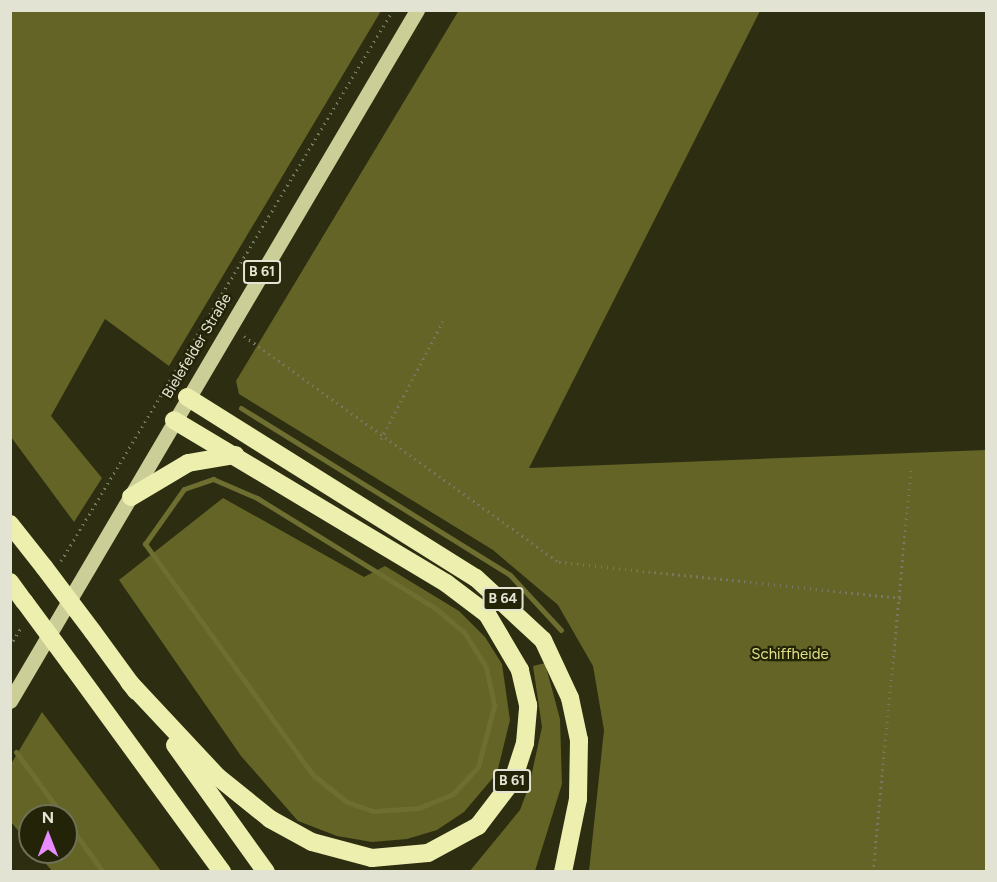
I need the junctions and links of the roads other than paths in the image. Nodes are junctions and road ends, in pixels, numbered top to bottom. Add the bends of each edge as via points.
1 (417, 10) edge
2 (187, 397) junction
3 (174, 420) junction
4 (235, 455) junction
5 (131, 497) junction
6 (10, 524) edge
7 (10, 582) edge
8 (129, 682) junction
9 (10, 701) edge
10 (222, 872) edge
11 (266, 872) edge
12 (563, 872) edge

1 - 2 main road, Bielefelder Straße / B 61
2 - 3 main road, Bielefelder Straße / B 61
2 - 12 highway, B 64 via 476,578 543,640 570,698 579,740 578,799
3 - 4 highway
3 - 5 main road, Bielefelder Straße / B 61
4 - 5 highway, B 61 via 188,463
4 - 8 highway, B 61 via 446,583 487,614 514,656 528,705 525,743 513,780 492,814 446,846 391,859 353,854 312,842 263,814 218,777
5 - 9 main road, Bielefelder Straße / B 61
6 - 8 highway, bridge via 50,568
7 - 10 highway, bridge
8 - 11 highway

